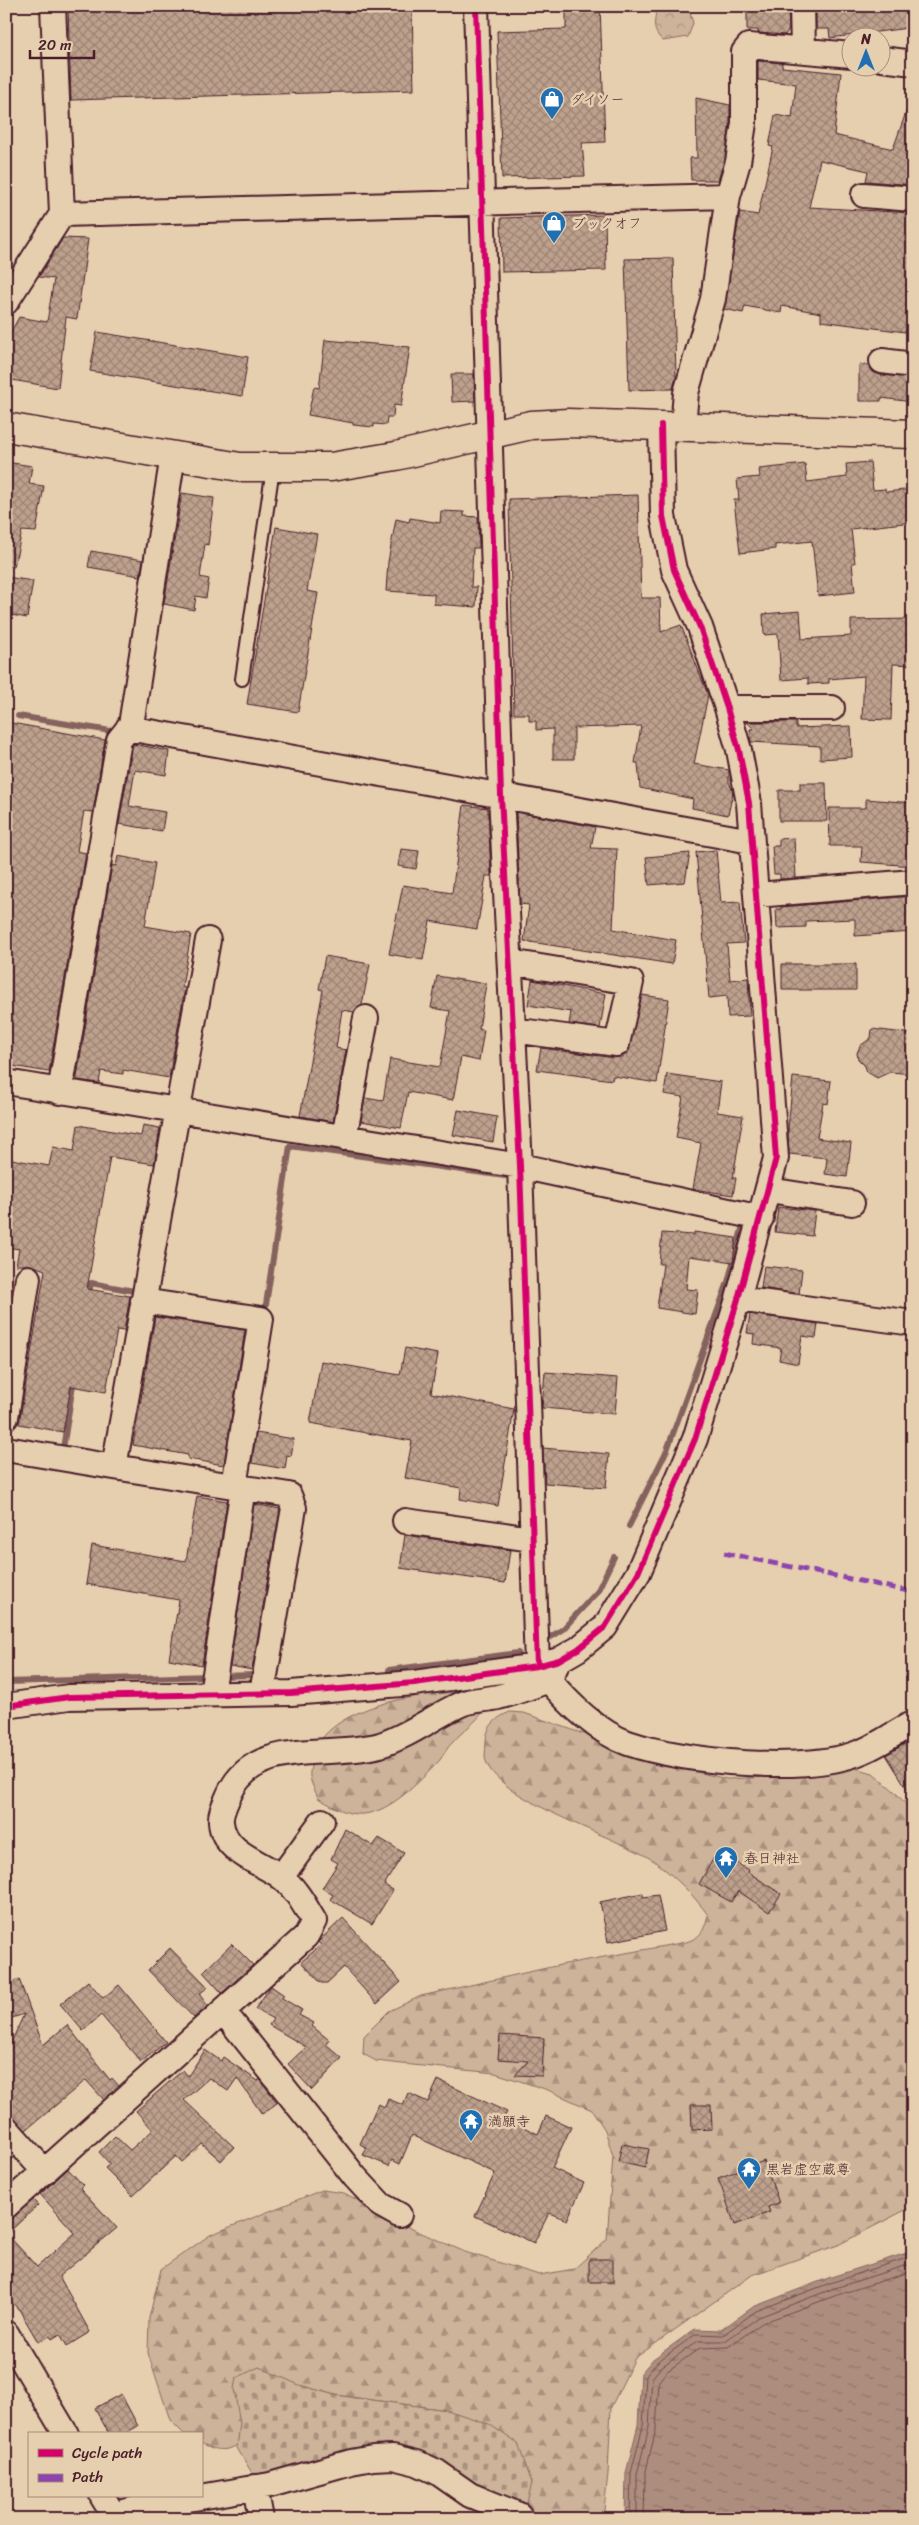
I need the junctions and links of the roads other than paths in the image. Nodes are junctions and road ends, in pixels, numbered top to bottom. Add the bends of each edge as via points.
1 (53, 6) edge
2 (476, 6) edge
3 (802, 6) edge
4 (803, 49) junction
5 (842, 54) edge
6 (892, 60) edge
7 (913, 63) edge
8 (864, 195) dead end
9 (728, 196) junction
10 (913, 199) edge
11 (483, 203) junction
12 (62, 214) junction
13 (6, 302) edge
14 (882, 361) dead end
15 (913, 365) edge
16 (672, 425) junction
17 (6, 427) edge
18 (913, 434) edge
19 (488, 435) junction
20 (173, 455) junction
21 (273, 468) junction
22 (242, 679) dead end
23 (727, 708) junction
24 (832, 708) dead end
25 (128, 728) junction
26 (501, 795) junction
27 (751, 841) junction
28 (913, 882) edge
29 (756, 895) junction
30 (208, 940) dead end
31 (510, 962) junction
32 (366, 1018) dead end
33 (513, 1030) junction
34 (6, 1082) edge
35 (60, 1092) junction
36 (176, 1109) junction
37 (344, 1138) junction
38 (520, 1166) junction
39 (768, 1190) junction
40 (852, 1202) dead end
41 (761, 1218) junction
42 (28, 1278) dead end
43 (738, 1299) junction
44 (143, 1301) junction
45 (913, 1324) edge
46 (6, 1417) edge
47 (6, 1449) edge
48 (114, 1467) junction
49 (238, 1487) junction
50 (405, 1521) dead end
51 (532, 1539) junction
52 (548, 1669) junction
53 (262, 1693) junction
54 (212, 1694) junction
55 (6, 1706) edge
56 (913, 1723) edge
57 (322, 1821) dead end
58 (281, 1877) junction
59 (223, 2011) junction
60 (6, 2128) edge
61 (45, 2172) junction
62 (6, 2206) edge
63 (399, 2215) dead end
64 (6, 2333) edge
65 (65, 2432) edge
66 (255, 2487) junction
67 (110, 2510) edge
68 (150, 2513) edge
69 (519, 2515) dead end
70 (261, 2519) edge

1 - 12 street
2 - 11 street
3 - 4 street
4 - 5 street
4 - 9 street via 749,46 744,52 744,123
6 - 7 street
8 - 10 street
9 - 11 street
9 - 16 street via 714,299 686,393
11 - 12 street
11 - 19 street
12 - 13 street
14 - 15 street
16 - 18 street
16 - 19 street via 531,425
16 - 23 street via 663,516 674,570 700,627
17 - 20 street
19 - 21 street via 331,467
19 - 26 street
20 - 21 street via 240,467
20 - 25 street
21 - 22 lane
23 - 24 street
23 - 27 street via 744,776
25 - 26 street
25 - 35 street via 119,740
26 - 27 street
26 - 31 street
27 - 29 street
28 - 29 street
29 - 39 street via 775,1130 776,1158
30 - 36 street
31 - 33 street
31 - 33 street via 631,982 617,1044
32 - 37 street
33 - 38 street
34 - 35 street
35 - 36 street
36 - 37 street
36 - 44 street
37 - 38 street
38 - 41 street
38 - 51 street
39 - 40 street
39 - 41 street
41 - 43 street
42 - 46 street
43 - 45 street
43 - 52 street via 696,1439 638,1573 605,1627
44 - 48 street
44 - 49 street via 261,1319
47 - 48 street
48 - 49 street
49 - 53 street via 289,1494 294,1508
49 - 54 street
50 - 51 street
51 - 52 street
52 - 53 street via 414,1683
52 - 56 street via 561,1695 585,1716 627,1743 685,1756 733,1763 814,1763 863,1752
52 - 58 street via 500,1697 463,1703 381,1744 349,1752 285,1753 248,1770 233,1784 221,1823 230,1844
53 - 54 street
54 - 55 street via 69,1697
57 - 58 street
58 - 59 street via 302,1900 314,1921 306,1936
59 - 61 street
59 - 63 street via 355,2177 381,2205
60 - 61 street
61 - 62 street
64 - 65 street
66 - 68 street
66 - 69 street via 351,2462 393,2457 437,2472 470,2495
66 - 70 street
67 - 68 street

